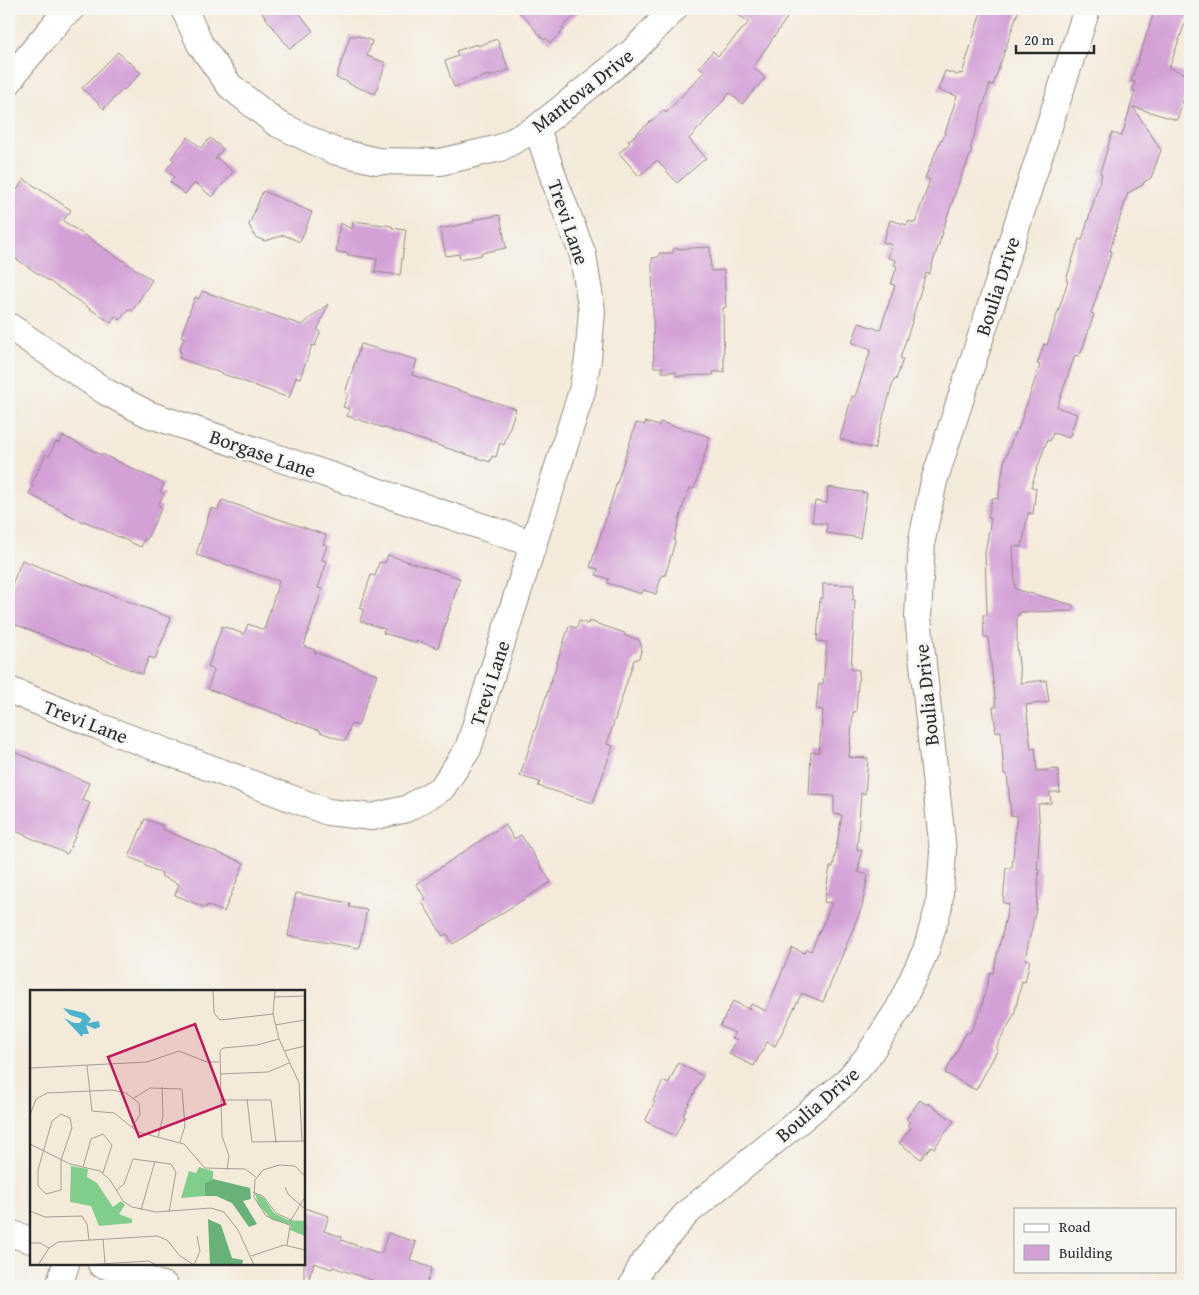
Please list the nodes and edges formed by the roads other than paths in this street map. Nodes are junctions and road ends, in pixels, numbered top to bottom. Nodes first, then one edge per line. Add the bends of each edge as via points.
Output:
1 (71, 9) edge
2 (184, 9) edge
3 (674, 9) edge
4 (1087, 9) edge
5 (9, 82) edge
6 (537, 128) junction
7 (9, 326) edge
8 (534, 544) junction
9 (9, 690) edge
10 (9, 1233) edge
11 (30, 1240) edge
12 (66, 1265) edge
13 (103, 1265) edge
14 (59, 1286) edge
15 (165, 1286) edge
16 (632, 1286) edge

1 - 5 street via 63,14
2 - 6 street, Mantova Drive via 200,44 230,86 276,123 334,151 377,162 440,162 500,148
3 - 6 street, Mantova Drive via 632,52
4 - 16 street, Boulia Drive via 934,481 922,540 918,617 943,851 939,906 926,950 899,1008 866,1059 844,1084 687,1213 642,1265
6 - 8 street, Trevi Lane via 583,255 592,311 582,391
7 - 8 street, Borgase Lane via 106,392 148,414
8 - 9 street, Trevi Lane via 468,750 442,788 406,809 372,817 328,812
10 - 11 street
12 - 14 street
13 - 15 street

